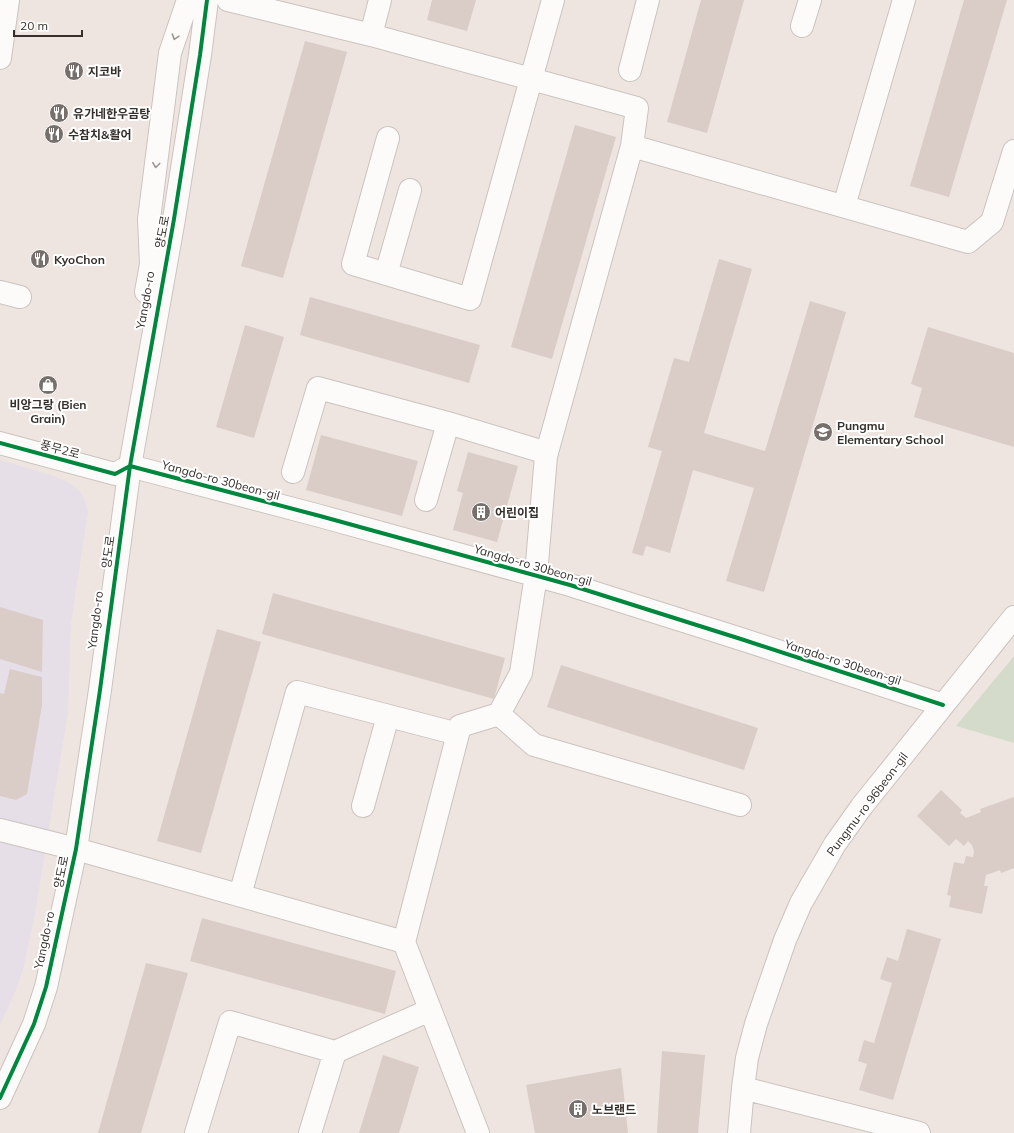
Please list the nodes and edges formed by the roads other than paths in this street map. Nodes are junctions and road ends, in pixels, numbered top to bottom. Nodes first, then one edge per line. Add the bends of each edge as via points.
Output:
1 (8, 0) edge
2 (188, 0) edge
3 (207, 0) edge
4 (228, 0) edge
5 (380, 0) edge
6 (553, 0) edge
7 (648, 0) edge
8 (810, 0) edge
9 (904, 0) edge
10 (802, 26) dead end
11 (371, 35) junction
12 (0, 58) edge
13 (630, 70) dead end
14 (531, 79) junction
15 (388, 138) dead end
16 (632, 146) junction
17 (1014, 150) edge
18 (410, 190) dead end
19 (844, 206) junction
20 (386, 274) junction
21 (448, 423) junction
22 (0, 443) edge
23 (548, 453) junction
24 (123, 470) junction
25 (293, 472) dead end
26 (426, 500) dead end
27 (536, 575) junction
28 (1014, 617) edge
29 (943, 705) junction
30 (499, 714) junction
31 (388, 716) junction
32 (458, 734) junction
33 (740, 805) dead end
34 (363, 806) dead end
35 (0, 830) edge
36 (70, 847) junction
37 (240, 895) junction
38 (404, 942) junction
39 (430, 1010) junction
40 (335, 1052) junction
41 (0, 1068) edge
42 (743, 1088) junction
43 (0, 1098) edge
44 (196, 1133) edge
45 (310, 1133) edge
46 (478, 1133) edge
47 (739, 1133) edge
48 (919, 1133) edge

1 - 12 street
2 -> 24 street, Yangdo-ro via 170,53 149,219 151,264
3 - 24 street, 양도로 via 174,219
4 - 11 street
5 - 11 street
6 - 14 street
7 - 13 street
8 - 10 street
9 - 19 street
11 - 14 street
14 - 16 street via 637,108
14 - 20 street via 470,299
15 - 20 street via 353,264
16 - 19 street
16 - 23 street
17 - 19 street via 992,222 968,242
18 - 20 street
21 - 23 street
21 - 25 street via 318,388
21 - 26 street
22 - 24 street, 풍무2로
23 - 27 street
24 - 27 street, Yangdo-ro 30beon-gil
24 - 36 street, Yangdo-ro via 79,743
27 - 29 street, Yangdo-ro 30beon-gil
27 - 30 street via 521,673
28 - 29 street, Pungmu-ro 96beon-gil
29 - 42 street, Pungmu-ro 96beon-gil via 857,813 835,844 801,903 785,940 756,1024
30 - 32 street via 460,726
30 - 33 street via 534,745
31 - 32 street
31 - 34 street
31 - 37 street via 297,692
32 - 38 street
35 - 36 street
36 - 37 street
36 - 41 street, Yangdo-ro via 23,1018
36 - 43 street, 양도로 via 46,987 34,1024
37 - 38 street
38 - 39 street
39 - 40 street
39 - 46 street
40 - 44 street via 230,1022
40 - 45 street
42 - 47 street, Pungmu-ro 96beon-gil
42 - 48 street

